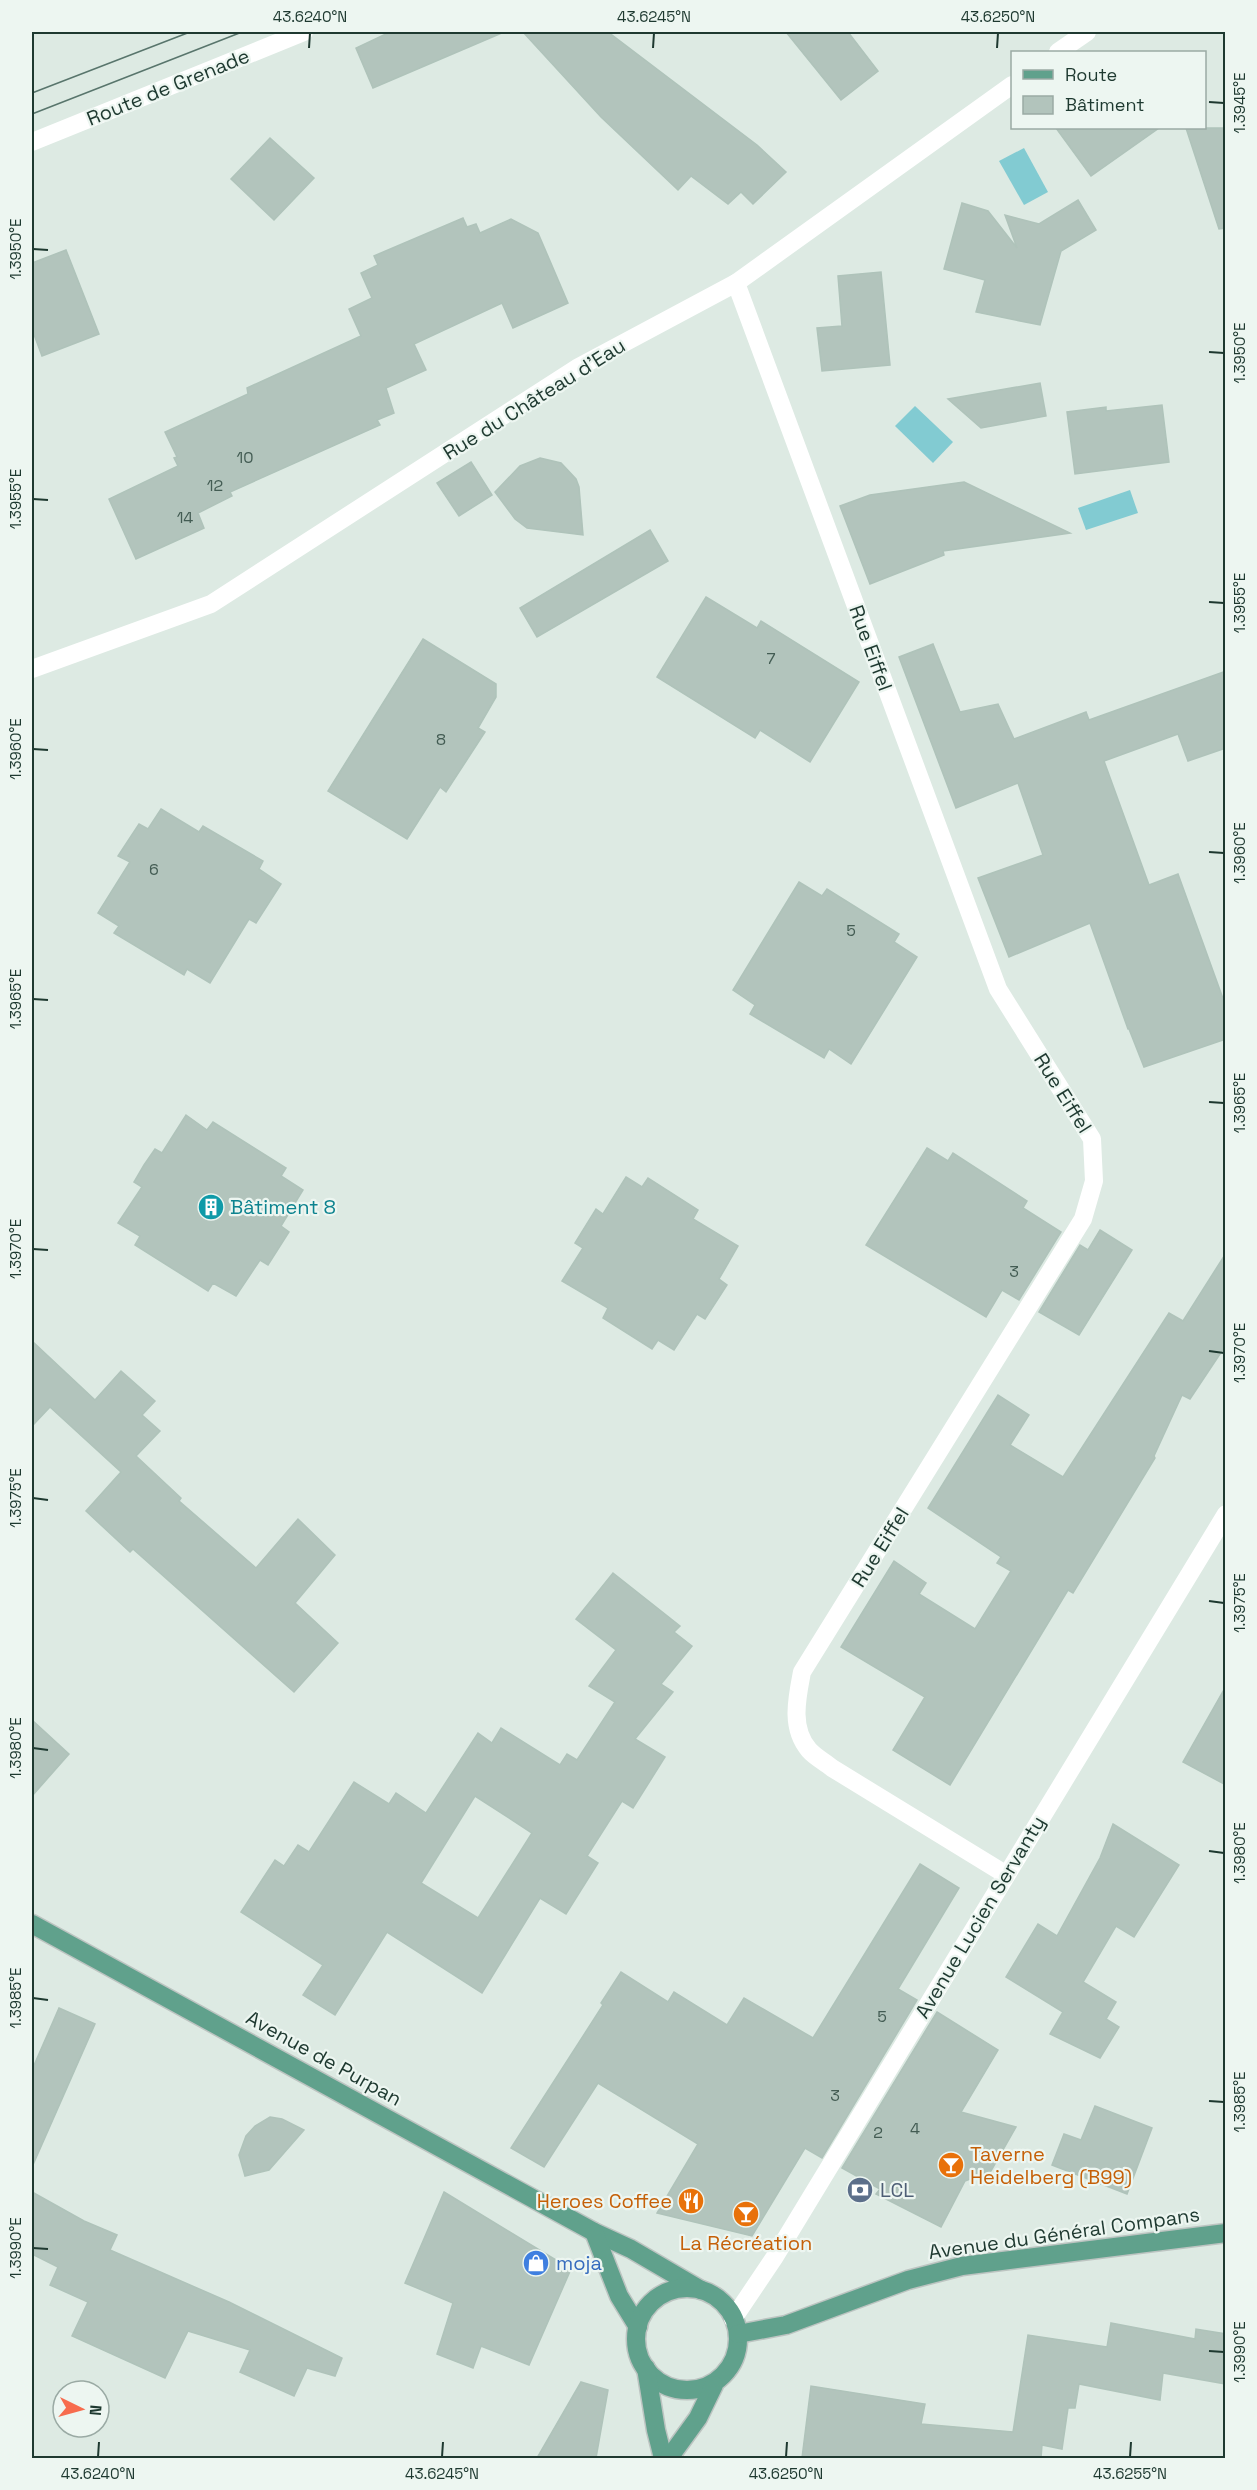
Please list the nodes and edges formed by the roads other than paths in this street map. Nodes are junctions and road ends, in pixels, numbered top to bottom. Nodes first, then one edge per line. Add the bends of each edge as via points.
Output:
1 (304, 32) edge
2 (1087, 32) edge
3 (1059, 51) edge
4 (1011, 86) edge
5 (32, 142) edge
6 (736, 284) junction
7 (32, 669) edge
8 (1226, 1514) edge
9 (1005, 1874) junction
10 (32, 1924) edge
11 (594, 2232) junction
12 (1226, 2233) edge
13 (701, 2290) junction
14 (735, 2326) junction
15 (638, 2327) junction
16 (646, 2368) junction
17 (714, 2385) junction
18 (663, 2458) edge
19 (669, 2458) edge

1 - 5 street, Route de Grenade
2 - 3 street
4 - 6 street, Rue du Château d'Eau
6 - 7 street, Rue du Château d'Eau via 577,368 211,604
6 - 9 street, Rue Eiffel via 998,989 1092,1139 1094,1181 1083,1220 802,1672 796,1700 796,1724 809,1750
8 - 9 street, Avenue Lucien Servanty
9 - 14 street, Avenue Lucien Servanty
10 - 11 main road, Avenue de Purpan
11 - 13 main road, Avenue de Purpan
11 - 15 main road via 619,2296
12 - 14 main road, Avenue du Général Compans via 962,2266 908,2280 786,2325
13 - 14 main road via 726,2306
13 - 15 main road via 684,2289 661,2296 643,2314
14 - 17 main road via 737,2350 731,2365
15 - 16 main road via 638,2353
16 - 17 main road via 668,2386 701,2390
16 - 18 main road
17 - 19 main road via 698,2418

